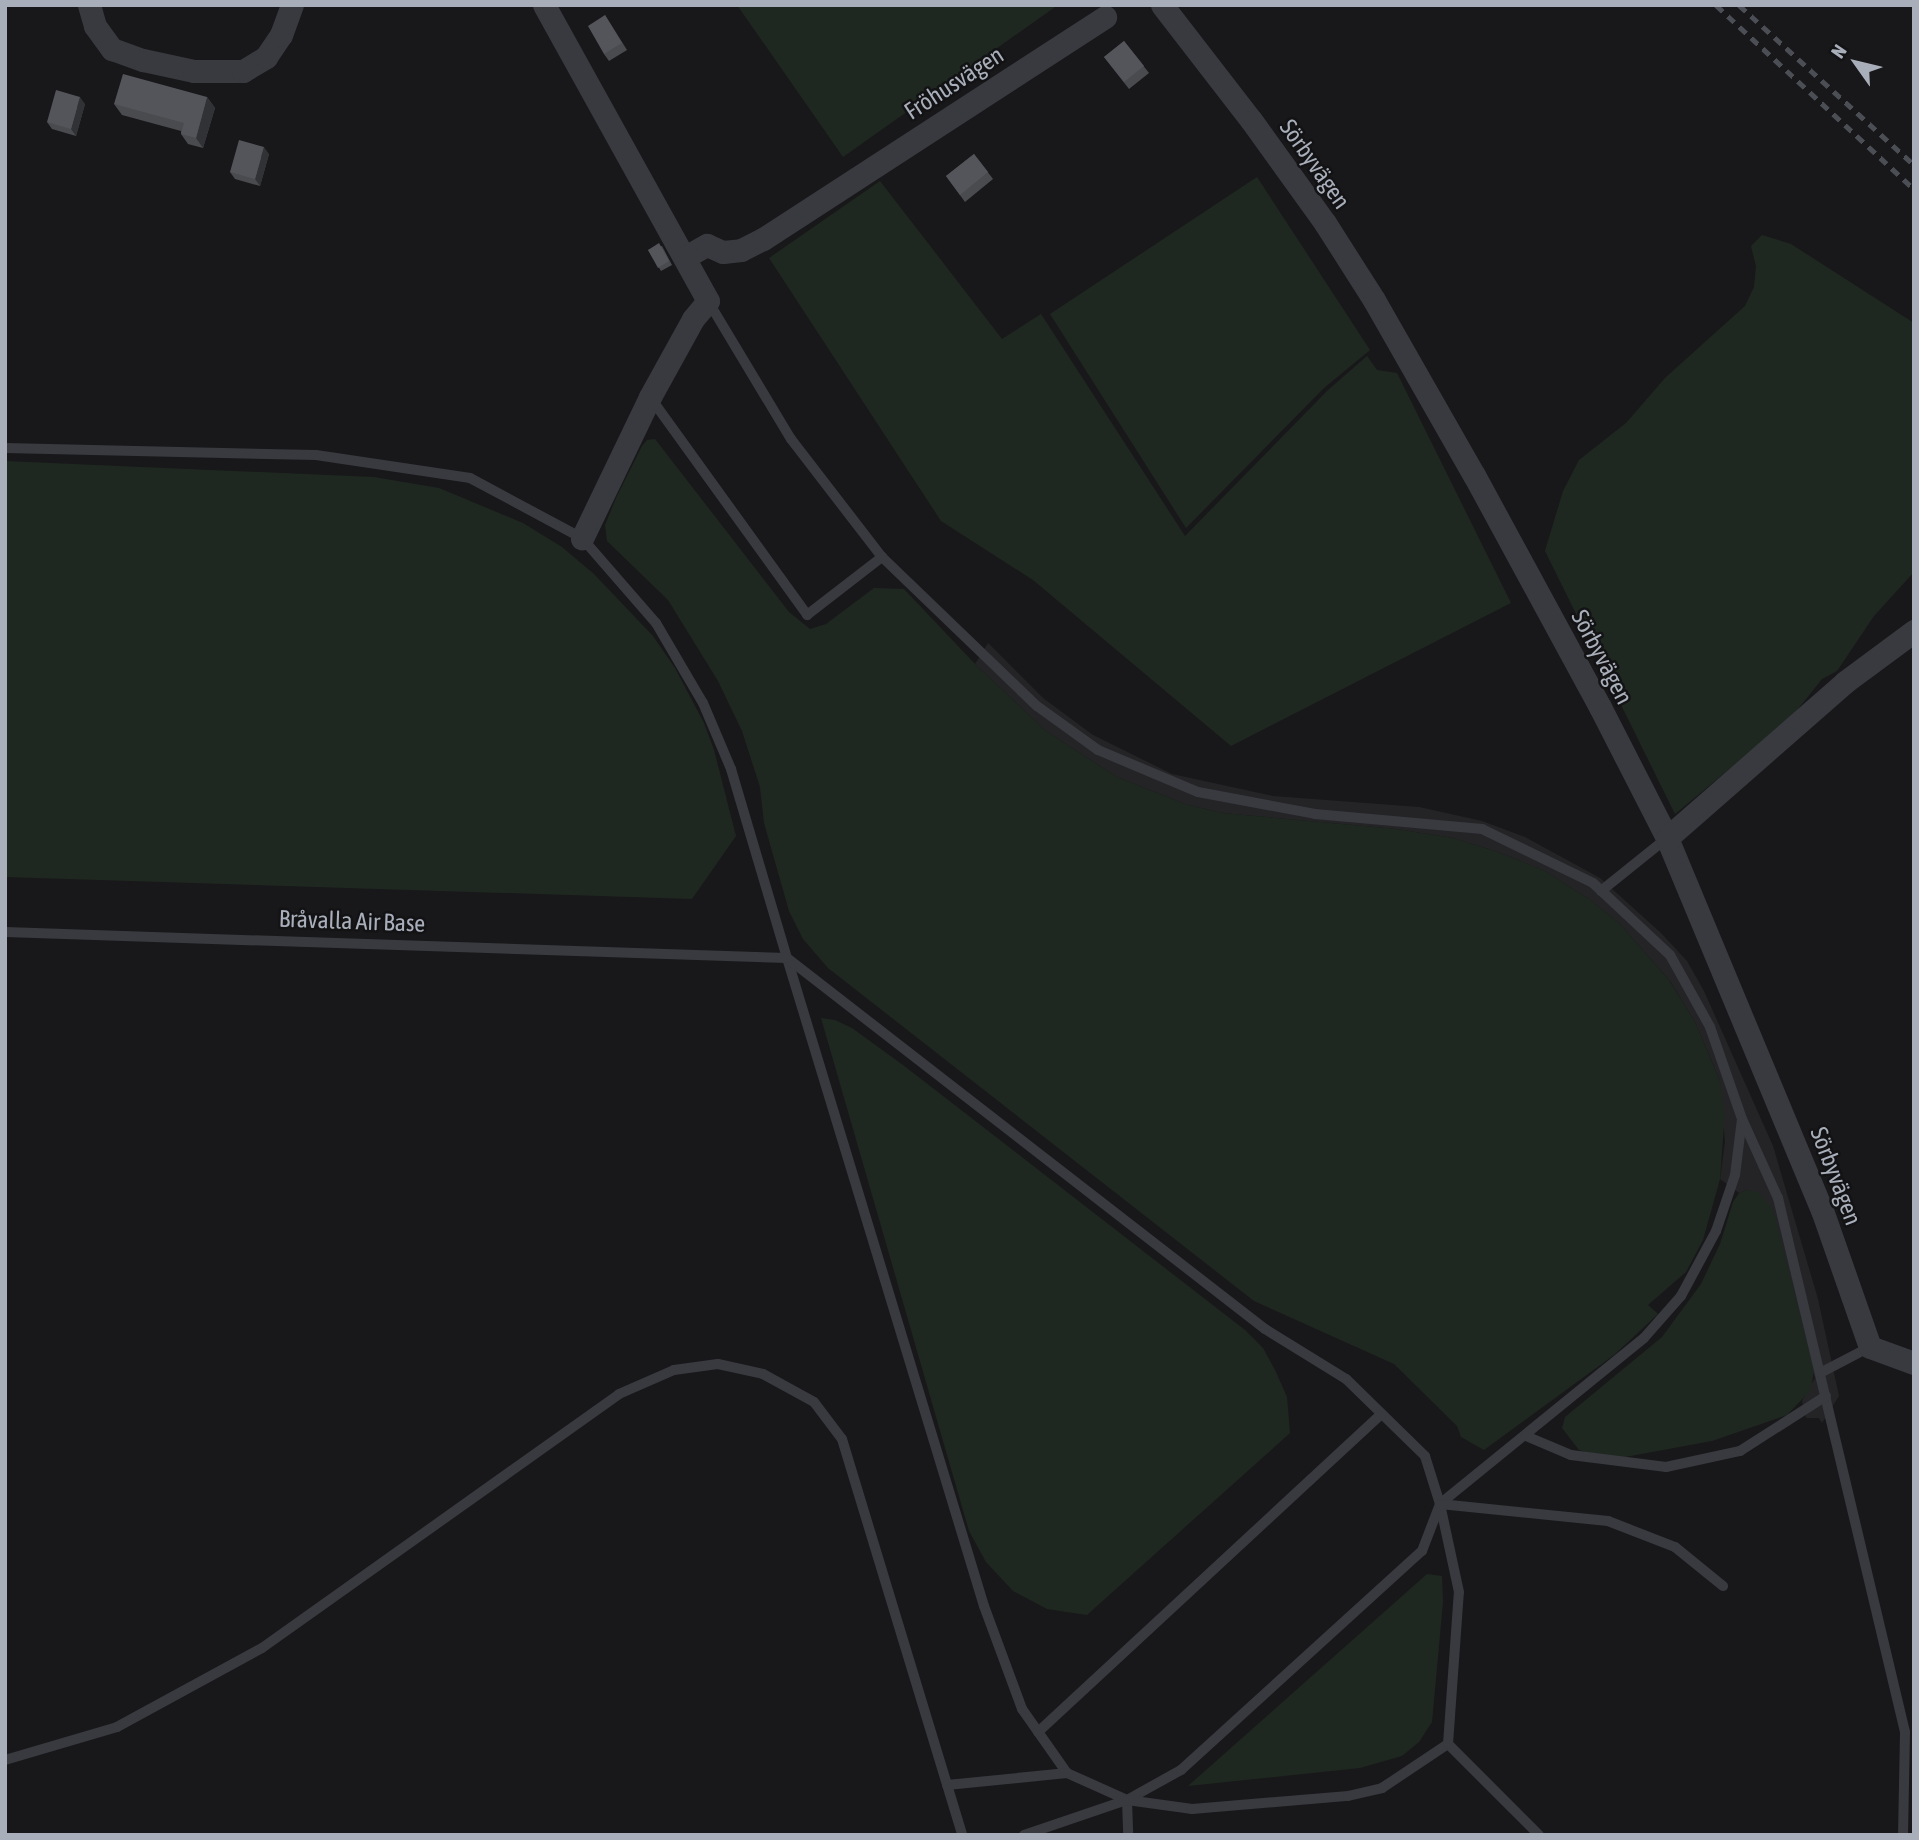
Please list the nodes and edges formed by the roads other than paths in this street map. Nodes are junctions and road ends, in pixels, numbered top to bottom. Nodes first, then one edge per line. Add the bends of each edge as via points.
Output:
1 (89, 5) edge
2 (292, 5) edge
3 (544, 5) edge
4 (1162, 5) edge
5 (1105, 17) dead end
6 (685, 257) junction
7 (708, 301) junction
8 (650, 397) junction
9 (5, 448) edge
10 (582, 538) junction
11 (882, 557) junction
12 (1914, 631) edge
13 (1667, 838) junction
14 (1601, 891) junction
15 (5, 932) edge
16 (787, 958) junction
17 (1742, 1119) junction
18 (1870, 1347) junction
19 (1914, 1363) edge
20 (1821, 1373) junction
21 (1826, 1396) junction
22 (1382, 1414) junction
23 (1526, 1436) junction
24 (1440, 1504) junction
25 (1723, 1586) dead end
26 (1038, 1732) junction
27 (1448, 1744) junction
28 (5, 1760) edge
29 (1067, 1773) junction
30 (947, 1785) junction
31 (1127, 1800) junction
32 (962, 1835) edge
33 (1024, 1835) edge
34 (1128, 1835) edge
35 (1539, 1835) edge
36 (1903, 1835) edge

1 - 2 street via 95,26 112,49 194,71 243,71 266,57 281,35
3 - 6 street
4 - 13 street, Sörbyvägen via 1251,120 1374,300 1533,582
5 - 6 street, Fröhusvägen via 741,250 723,252 707,245
6 - 7 street
7 - 8 street via 692,319
7 - 11 lane via 791,439
8 - 10 street
8 - 11 lane via 807,615
9 - 10 lane via 316,455 470,478
10 - 16 lane via 656,623 704,703 731,769
11 - 14 lane via 1037,706 1098,750 1198,792 1315,814 1482,829
12 - 13 street via 1845,682
13 - 14 lane
13 - 18 street, Sörbyvägen via 1822,1210
14 - 17 lane via 1670,955 1710,1027
15 - 16 lane, Bråvalla Air Base
16 - 22 lane via 1265,1329 1346,1379
16 - 26 lane via 984,1606 1022,1709
17 - 20 lane via 1778,1199
17 - 23 lane via 1735,1175 1716,1231 1681,1296 1644,1338
18 - 19 street
18 - 20 lane
20 - 21 lane
21 - 23 lane via 1740,1451 1666,1467 1571,1455
21 - 36 lane via 1905,1732
22 - 24 lane via 1424,1456
22 - 26 lane
23 - 24 lane
24 - 25 lane via 1608,1521 1675,1547
24 - 27 lane via 1459,1592
24 - 31 lane via 1422,1551 1181,1770
26 - 29 lane
27 - 31 lane via 1382,1788 1348,1796 1192,1810
27 - 35 lane
28 - 30 lane via 117,1727 262,1648 619,1394 674,1370 718,1364 762,1374 814,1402 842,1439
29 - 30 lane
29 - 31 lane
30 - 32 lane
31 - 33 lane
31 - 34 lane

